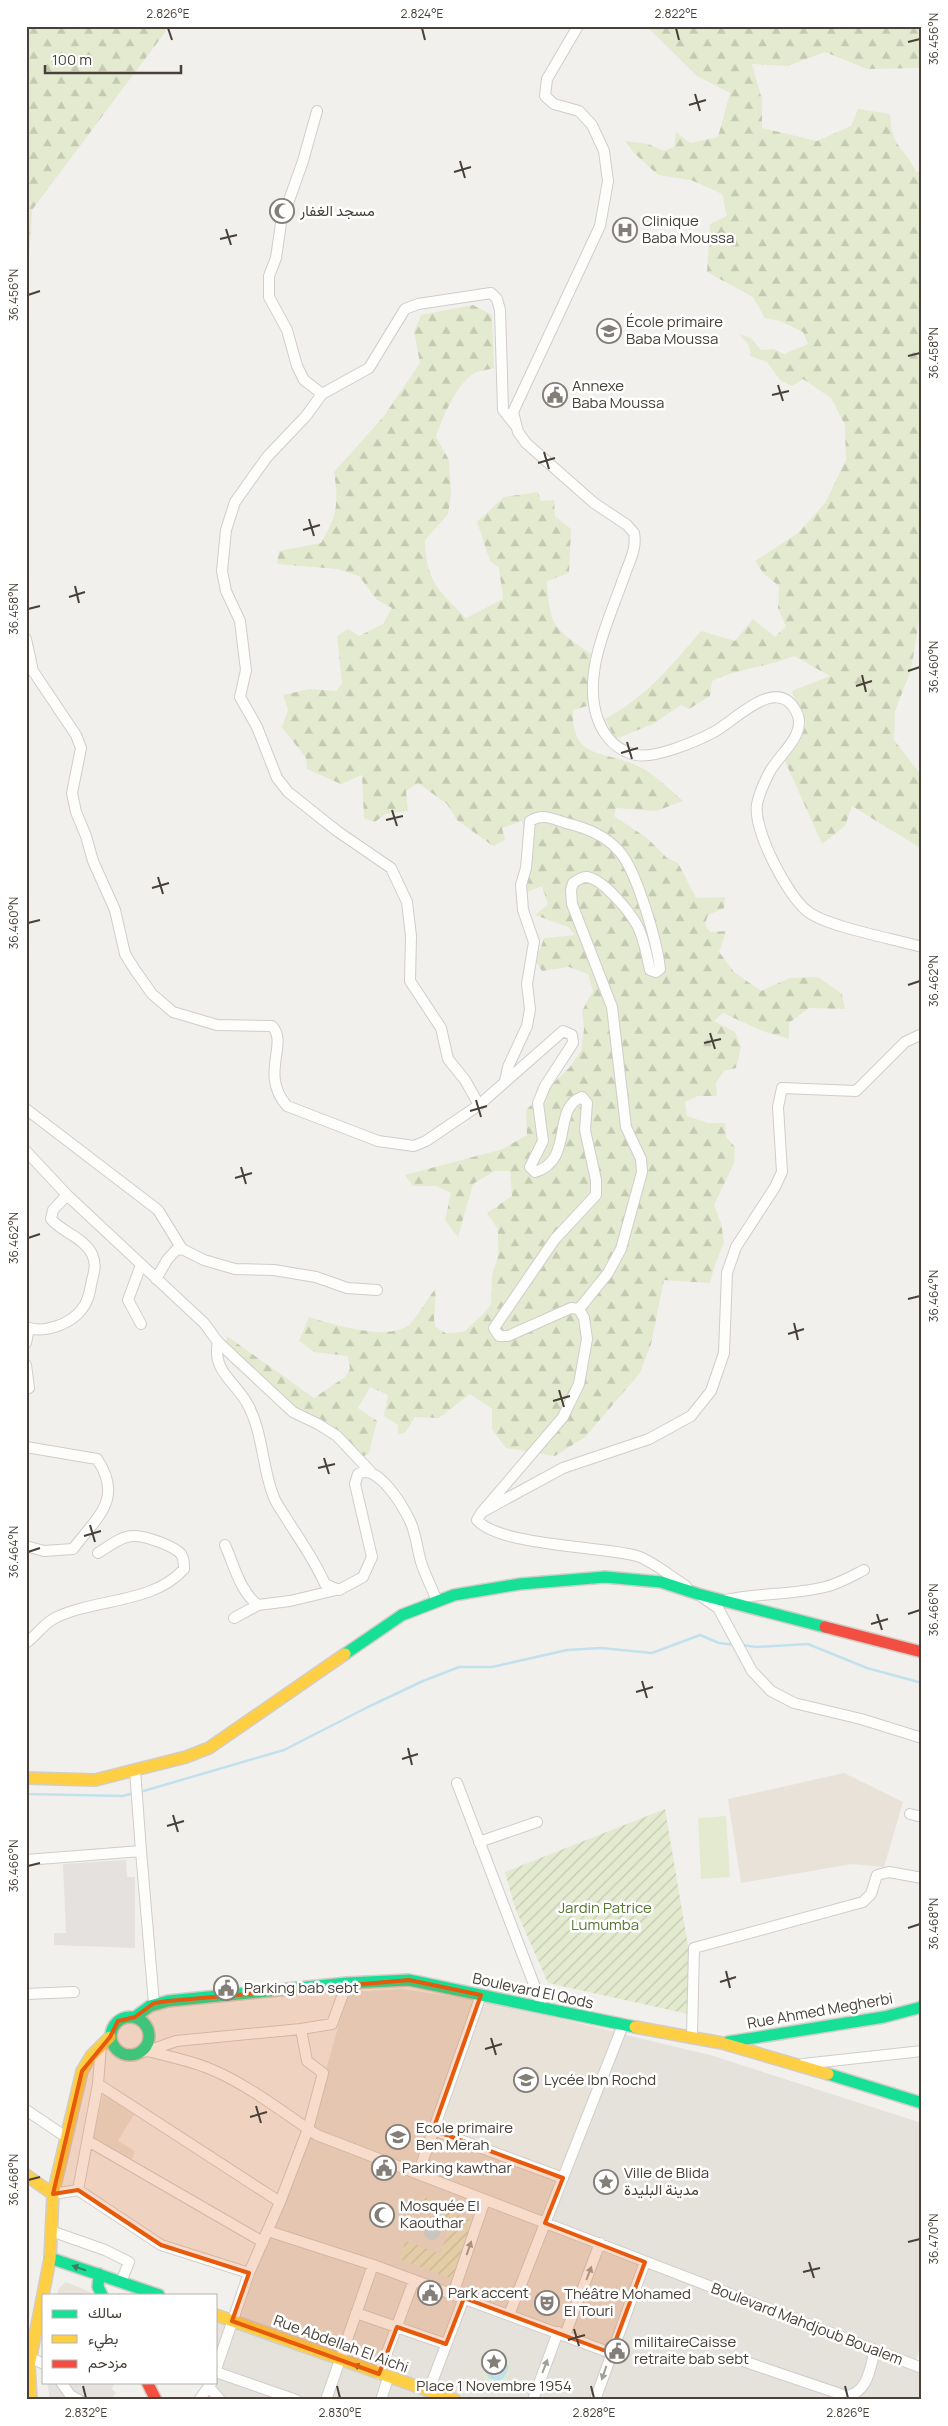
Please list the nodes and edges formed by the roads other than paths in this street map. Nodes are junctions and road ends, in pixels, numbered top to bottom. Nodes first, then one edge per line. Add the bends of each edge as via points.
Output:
1 (578, 26) edge
2 (317, 111) dead end
3 (322, 394) junction
4 (516, 426) junction
5 (26, 639) edge
6 (922, 947) edge
7 (922, 1034) edge
8 (505, 1081) junction
9 (479, 1105) junction
10 (26, 1109) edge
11 (26, 1151) edge
12 (67, 1194) junction
13 (182, 1249) junction
14 (141, 1265) junction
15 (156, 1279) junction
16 (377, 1290) dead end
17 (579, 1309) junction
18 (141, 1324) dead end
19 (28, 1327) edge
20 (218, 1342) junction
21 (26, 1343) edge
22 (26, 1366) edge
23 (29, 1388) dead end
24 (26, 1447) edge
25 (370, 1471) junction
26 (482, 1512) junction
27 (225, 1545) dead end
28 (26, 1546) edge
29 (98, 1553) dead end
30 (864, 1570) dead end
31 (336, 1590) junction
32 (698, 1594) junction
33 (437, 1601) junction
34 (720, 1604) junction
35 (258, 1605) junction
36 (234, 1618) dead end
37 (26, 1643) edge
38 (922, 1652) edge
39 (922, 1738) edge
40 (135, 1770) junction
41 (26, 1778) edge
42 (457, 1783) dead end
43 (910, 1814) dead end
44 (922, 1817) edge
45 (538, 1822) dead end
46 (480, 1842) junction
47 (141, 1851) junction
48 (26, 1860) edge
49 (922, 1878) edge
50 (347, 1983) junction
51 (74, 1992) dead end
52 (26, 1994) edge
53 (481, 1996) junction
54 (154, 2003) junction
55 (922, 2007) edge
56 (543, 2008) junction
57 (135, 2017) junction
58 (623, 2025) junction
59 (301, 2029) junction
60 (110, 2037) junction
61 (692, 2037) junction
62 (722, 2043) junction
63 (101, 2045) junction
64 (145, 2052) junction
65 (922, 2052) edge
66 (841, 2060) junction
67 (801, 2064) junction
68 (838, 2076) junction
69 (98, 2084) junction
70 (922, 2103) edge
71 (26, 2110) edge
72 (308, 2129) junction
73 (433, 2130) junction
74 (66, 2137) junction
75 (88, 2141) junction
76 (418, 2174) junction
77 (26, 2175) edge
78 (563, 2178) junction
79 (78, 2190) junction
80 (54, 2194) junction
81 (485, 2200) junction
82 (280, 2202) junction
83 (545, 2223) junction
84 (51, 2231) junction
85 (268, 2231) junction
86 (263, 2242) junction
87 (600, 2243) junction
88 (50, 2258) junction
89 (645, 2262) junction
90 (373, 2265) junction
91 (99, 2274) junction
92 (249, 2274) junction
93 (414, 2280) junction
94 (121, 2282) junction
95 (43, 2294) edge
96 (102, 2294) edge
97 (156, 2294) edge
98 (453, 2294) junction
99 (464, 2298) junction
100 (42, 2300) edge
101 (356, 2313) junction
102 (509, 2315) junction
103 (218, 2316) edge
104 (232, 2321) junction
105 (398, 2327) junction
106 (562, 2334) junction
107 (26, 2342) edge
108 (446, 2344) junction
109 (875, 2350) junction
110 (611, 2353) junction
111 (31, 2358) junction
112 (338, 2360) junction
113 (742, 2361) dead end
114 (42, 2363) edge
115 (218, 2365) edge
116 (922, 2368) edge
117 (218, 2372) edge
118 (384, 2376) junction
119 (62, 2384) edge
120 (148, 2384) edge
121 (211, 2385) edge
122 (429, 2390) junction
123 (275, 2391) junction
124 (31, 2400) edge
125 (79, 2400) edge
126 (156, 2400) edge
127 (199, 2400) edge
128 (220, 2400) edge
129 (284, 2400) edge
130 (296, 2400) edge
131 (326, 2400) edge
132 (381, 2400) edge
133 (456, 2400) edge
134 (533, 2400) edge
135 (595, 2400) edge

1 - 4 street via 547,79 545,96 554,104 579,111 592,125 604,151 608,181 600,226 524,384 513,412
2 - 3 street via 301,169 281,223 269,297 287,330 304,380
3 - 4 street via 369,368 405,309 418,304 491,293 500,310 503,410
3 - 9 street via 268,457 235,502 226,530 222,571 226,591 240,621 246,670 240,697 257,727 277,778 288,792 391,868 406,902 411,936 410,981 441,1028 448,1059
4 - 6 street via 526,443 594,503 634,533 634,551 599,649 594,674 596,715 610,741 626,752 640,756 667,751 715,731 763,700 771,697 787,701 798,714 798,730 768,773 757,805 763,837 779,876 807,911 833,923
5 - 9 street via 32,670 76,735 81,748 72,793 76,812 115,910 125,954 152,994 172,1012 182,1016 216,1025 272,1026 279,1039 274,1081 278,1096 287,1106 378,1141 414,1146
7 - 26 street via 905,1042 856,1091 782,1088 778,1107 782,1172 736,1247 727,1273 724,1353 711,1391 691,1416 649,1439 563,1468
8 - 9 street
8 - 17 street via 563,1031 572,1035 573,1043 545,1086 538,1103 543,1140 530,1167 536,1172 554,1159 561,1145 566,1115 575,1100 582,1097 587,1103 585,1130 596,1194 556,1239 494,1328 499,1336 508,1336 571,1308
8 - 17 street via 527,1026 526,984 534,942 523,910 521,885 526,868 530,821 544,816 582,826 618,850 627,861 643,899 660,969 656,972 650,970 638,927 628,910 608,890 590,877 573,882 572,904 612,1007 626,1127 641,1159 642,1172 621,1249 608,1273
10 - 13 street via 158,1210
11 - 12 street
12 - 14 street
12 - 19 street via 53,1210 51,1219 78,1238 92,1255 96,1266 89,1298 82,1310 66,1322 53,1328
13 - 15 street via 176,1250 167,1260
13 - 16 street via 204,1260 235,1269 274,1270 316,1277 347,1288
14 - 15 street
14 - 18 street via 128,1300
15 - 20 street via 204,1322
17 - 26 street via 584,1318 587,1339 580,1384 563,1418
19 - 21 street
20 - 25 street via 293,1412 338,1436
20 - 31 street via 219,1366 248,1404 258,1427 265,1472 274,1498 326,1584
22 - 23 street
24 - 28 street via 97,1460 108,1474 108,1502 73,1548 44,1551
25 - 31 street via 358,1474 355,1484 372,1557 363,1577
25 - 33 street via 392,1492 411,1523 421,1564
26 - 32 street via 477,1520 484,1528 510,1536 639,1556
27 - 35 street via 250,1599
29 - 37 street via 124,1538 147,1538 176,1550 182,1556 184,1569 145,1594 110,1600 56,1617
30 - 34 street via 827,1586 785,1594 746,1596
31 - 35 street
32 - 33 main road via 661,1582 605,1576 520,1584
32 - 34 main road
33 - 40 main road via 402,1615 208,1748
34 - 38 main road
34 - 39 street via 752,1671 771,1691 794,1702
35 - 36 street
40 - 41 main road via 95,1780
40 - 47 street
42 - 46 street
43 - 44 street
45 - 46 street
46 - 56 street
47 - 48 street
47 - 54 street
49 - 61 street via 889,1872 877,1875 871,1894 863,1902 694,1948
50 - 53 main road, Boulevard El Qods via 409,1980
50 - 54 main road, Boulevard El Qods
50 - 59 street via 332,2024
51 - 52 street
53 - 56 main road, Boulevard El Qods
53 - 73 street
54 - 57 main road
55 - 62 main road, Rue Ahmed Megherbi via 856,2022
56 - 58 main road, Boulevard El Qods
57 - 60 main road via 118,2021
57 - 64 main road via 148,2029 150,2037
58 - 61 main road, Boulevard El Qods
58 - 78 street
59 - 64 street via 176,2041
59 - 72 street via 308,2061 323,2074
60 - 63 main road
60 - 64 main road via 121,2054 131,2056
61 - 62 main road, Boulevard El Qods
62 - 67 main road, Boulevard El Qods
63 - 69 street
63 - 74 main road via 82,2071
64 - 72 street, Boulevard Mahdjoub Boualem via 216,2071
65 - 66 street
66 - 67 street
66 - 68 street via 834,2068
67 - 68 main road, Boulevard El Qods
68 - 70 main road, Boulevard El Qods
69 - 75 street
69 - 82 street
71 - 74 street
72 - 76 street, Boulevard Mahdjoub Boualem
72 - 82 street
73 - 76 street
73 - 78 street
74 - 80 main road
75 - 79 street
75 - 86 street
76 - 81 street, Boulevard Mahdjoub Boualem
77 - 80 main road
78 - 83 street
79 - 80 street
79 - 92 street via 161,2245
80 - 84 main road
80 - 107 main road
81 - 83 street, Boulevard Mahdjoub Boualem
98 -> 81 street
82 - 85 street
83 - 87 street, Boulevard Mahdjoub Boualem
83 - 102 street
84 - 88 main road
84 - 94 street via 129,2262
85 - 86 street
85 - 90 street
86 - 92 street
87 - 89 street, Boulevard Mahdjoub Boualem
106 -> 87 street
91 -> 88 main road
88 - 95 main road
89 - 109 street, Boulevard Mahdjoub Boualem
89 - 110 street
90 - 93 street
90 - 101 street
91 - 94 main road
91 - 96 main road via 98,2287
92 - 104 street
93 - 98 street
93 - 105 street
94 - 97 main road
98 - 99 street
99 - 102 street
99 - 108 street
100 - 111 main road
101 - 105 street
101 - 112 street
102 - 106 street
103 - 104 main road, Rue Abdellah El Aichi
104 - 112 main road, Rue Abdellah El Aichi
104 - 115 street
105 - 108 street
105 - 118 street
106 - 110 street
134 -> 106 street
108 - 122 street
109 - 113 street via 864,2385 856,2394 846,2396
109 - 116 street, Boulevard Mahdjoub Boualem
110 -> 135 street
111 - 114 street
111 - 124 main road via 28,2388
118 -> 112 main road, Rue Abdellah El Aichi
112 - 131 street
117 - 123 street
118 - 122 main road, Rue Abdellah El Aichi
118 - 132 street
119 - 125 street via 70,2395
120 - 126 main road
121 - 127 street
121 - 128 street
122 - 133 main road, Rue Abdellah El Aichi
123 - 129 street
123 - 130 street

